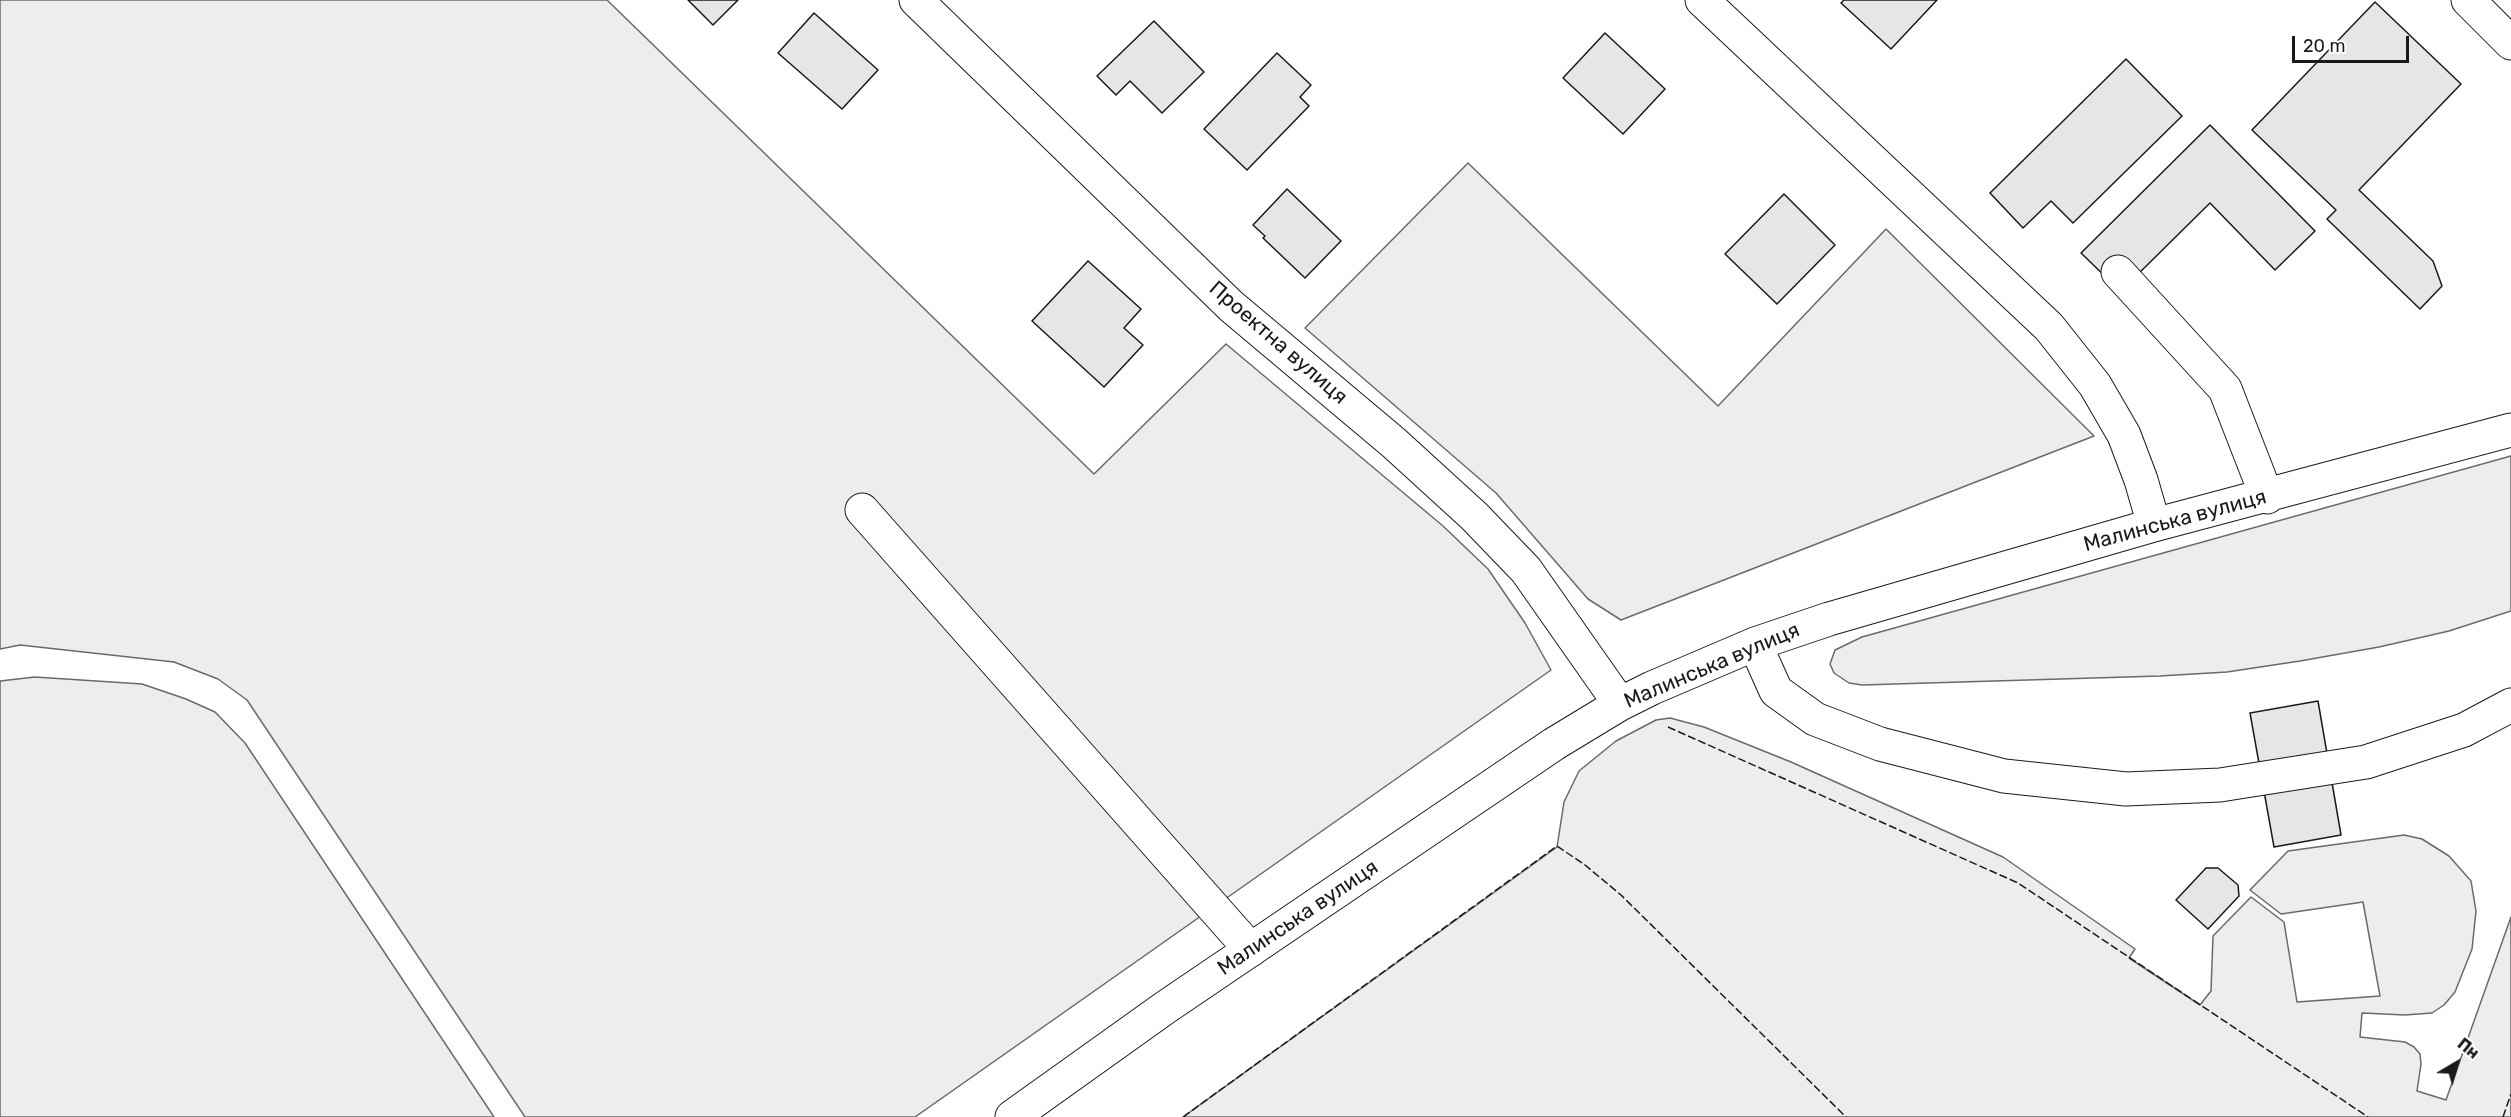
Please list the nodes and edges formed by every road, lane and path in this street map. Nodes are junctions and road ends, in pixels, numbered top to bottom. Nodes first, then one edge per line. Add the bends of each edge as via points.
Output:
1 (916, 0) edge
2 (1702, 0) edge
3 (2468, 0) edge
4 (2511, 43) edge
5 (2118, 272) dead end
6 (2511, 430) edge
7 (2266, 497) junction
8 (862, 510) dead end
9 (2154, 525) junction
10 (1755, 644) junction
11 (1620, 704) junction
12 (2511, 705) edge
13 (1251, 950) junction
14 (1012, 1117) edge

1 - 11 street, Проектна вулиця via 1232,306 1474,516 1526,570
2 - 9 street via 2049,327 2095,385 2124,435
3 - 4 street
5 - 7 street via 2225,389
6 - 7 street, Малинська вулиця
7 - 9 street, Малинська вулиця
8 - 13 street
9 - 10 street, Малинська вулиця
10 - 11 street, Малинська вулиця
10 - 12 street via 1776,691 1815,719 1880,744 2004,776 2126,789 2220,785 2366,762 2464,730
11 - 13 street, Малинська вулиця via 1554,744
13 - 14 street, Малинська вулиця

